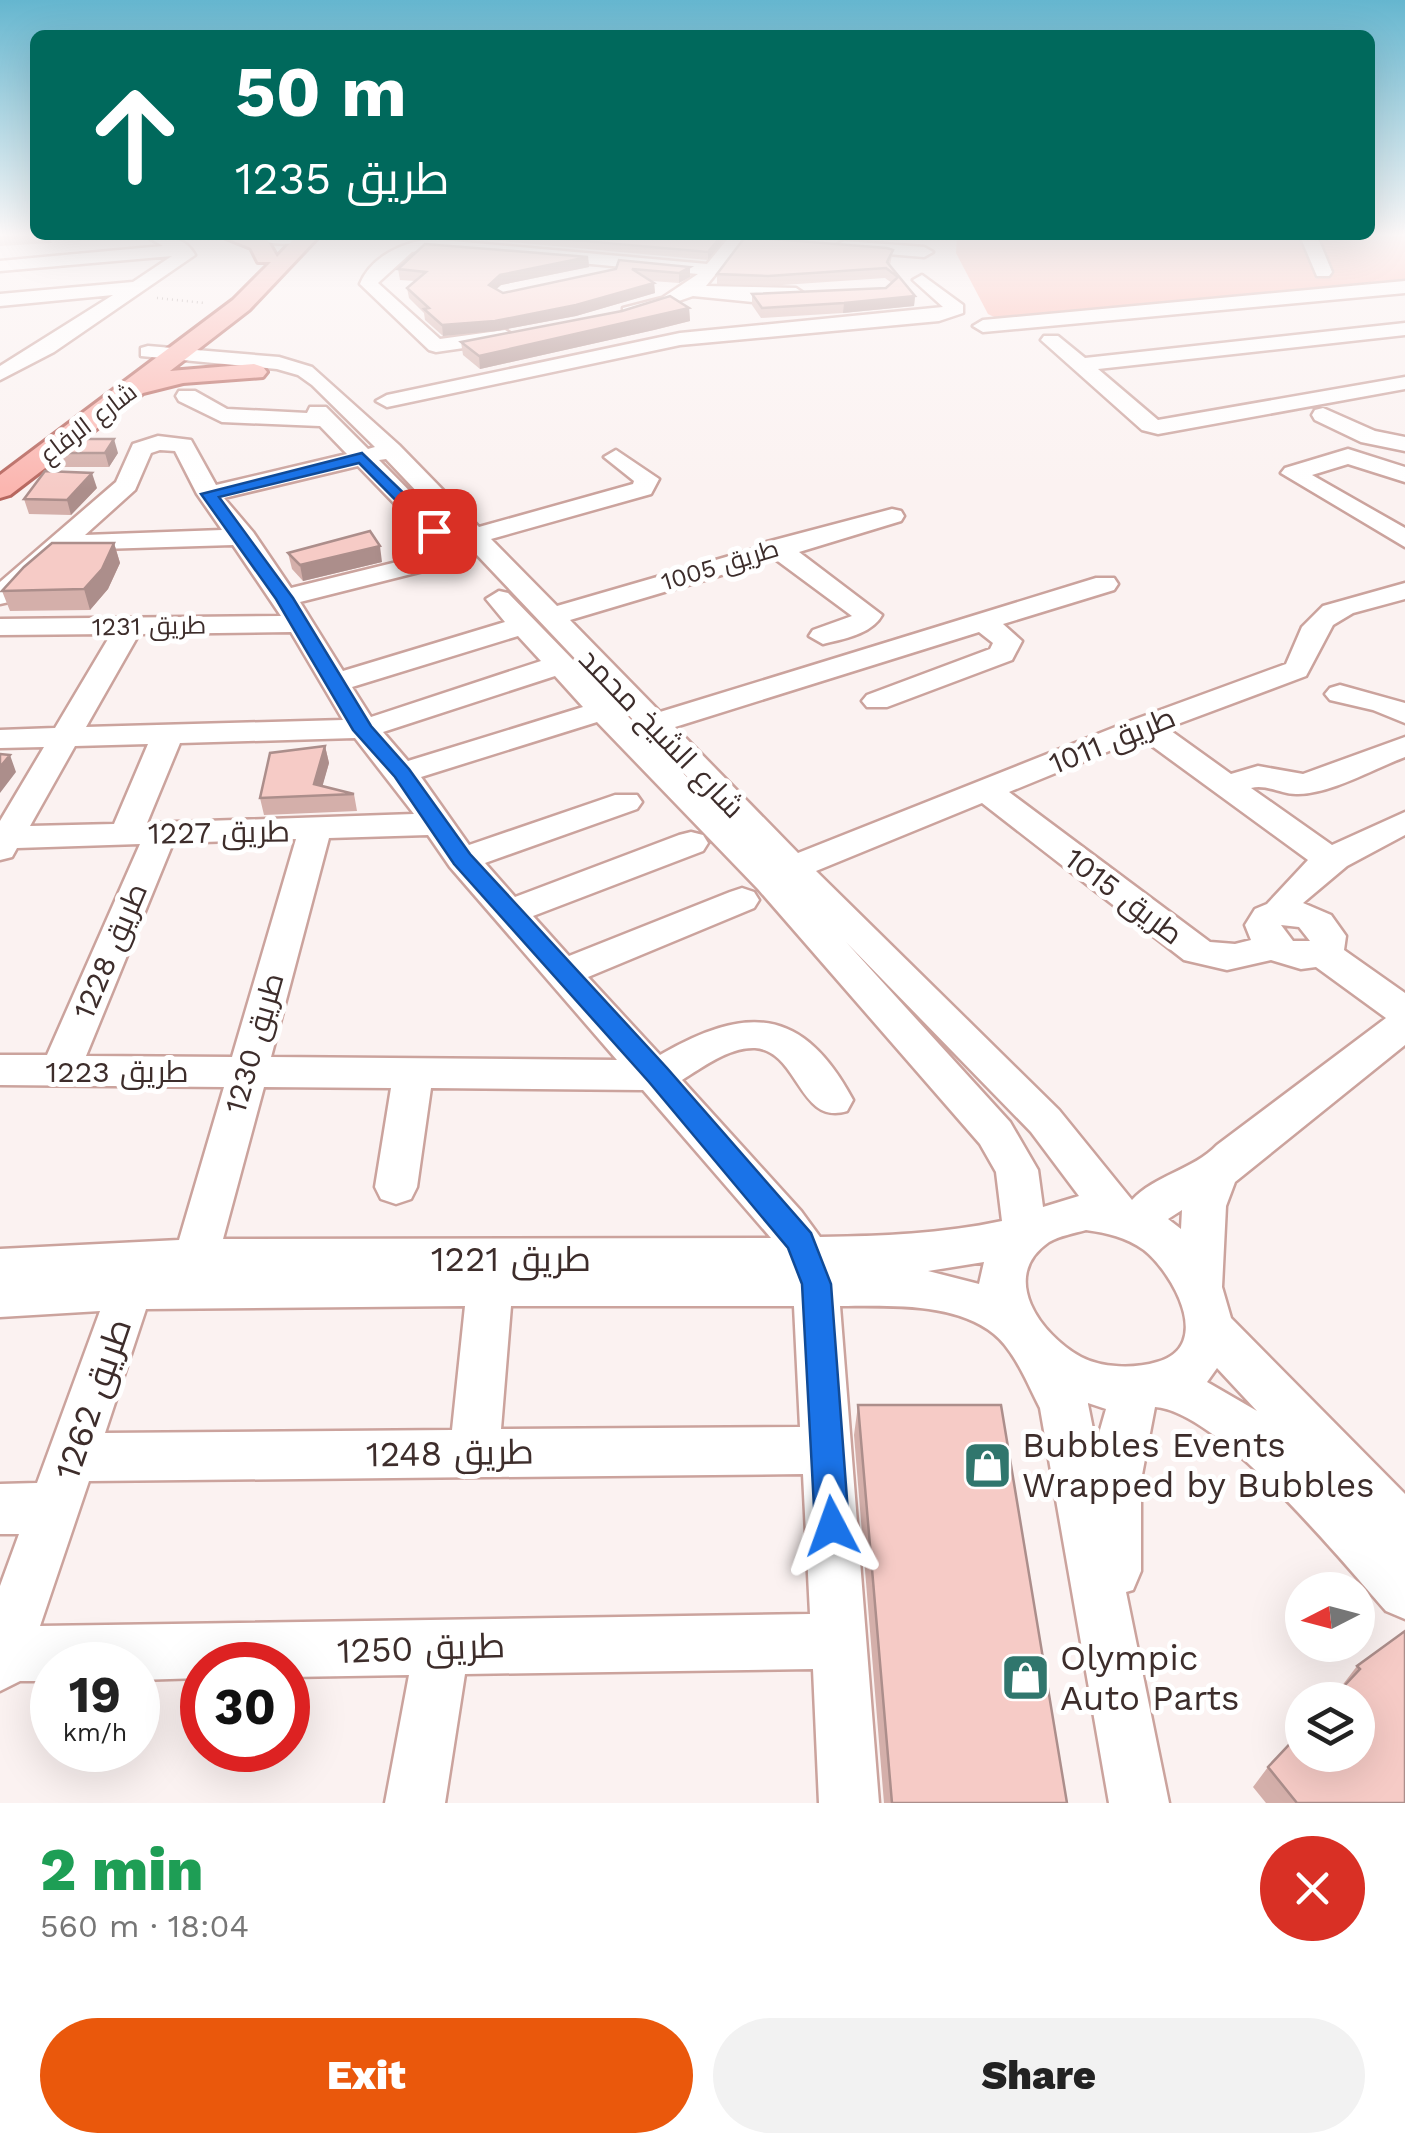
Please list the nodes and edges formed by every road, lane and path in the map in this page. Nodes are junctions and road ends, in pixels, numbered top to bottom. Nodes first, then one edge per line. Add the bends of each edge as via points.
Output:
1 (97, 320) edge
2 (199, 320) edge
3 (218, 320) edge
4 (237, 320) edge
5 (408, 320) edge
6 (884, 320) edge
7 (1049, 320) edge
8 (984, 326) dead end
9 (1405, 330) edge
10 (529, 332) edge
11 (1051, 340) dead end
12 (47, 348) junction
13 (0, 350) edge
14 (157, 358) junction
15 (280, 363) junction
16 (1081, 365) junction
17 (254, 372) junction
18 (0, 374) edge
19 (1405, 383) edge
20 (123, 395) junction
21 (187, 396) dead end
22 (387, 401) dead end
23 (1323, 415) dead end
24 (325, 420) junction
25 (1405, 444) edge
26 (377, 454) junction
27 (616, 457) dead end
28 (0, 462) edge
29 (1405, 475) edge
30 (92, 477) edge
31 (130, 478) junction
32 (0, 490) edge
33 (209, 494) junction
34 (892, 516) dead end
35 (244, 538) junction
36 (1405, 539) edge
37 (62, 543) junction
38 (465, 546) junction
39 (776, 547) junction
40 (1105, 584) dead end
41 (1405, 590) edge
42 (2, 592) edge
43 (291, 611) junction
44 (537, 621) junction
45 (983, 622) junction
46 (130, 626) junction
47 (0, 627) edge
48 (822, 636) dead end
49 (562, 664) junction
50 (334, 682) junction
51 (474, 692) junction
52 (1340, 694) dead end
53 (877, 700) dead end
54 (603, 711) junction
55 (1400, 716) edge
56 (653, 724) junction
57 (1144, 726) junction
58 (363, 730) junction
59 (168, 734) junction
60 (64, 737) junction
61 (510, 739) junction
62 (0, 740) edge
63 (1405, 746) edge
64 (402, 773) junction
65 (1226, 785) junction
66 (988, 792) junction
67 (626, 802) dead end
68 (1405, 822) edge
69 (437, 824) junction
70 (315, 830) junction
71 (144, 833) junction
72 (2, 842) edge
73 (691, 843) dead end
74 (462, 859) junction
75 (1329, 859) junction
76 (793, 868) junction
77 (742, 900) dead end
78 (510, 912) junction
79 (1276, 929) junction
80 (563, 973) junction
81 (1405, 1012) edge
82 (1405, 1024) edge
83 (0, 1070) edge
84 (60, 1070) junction
85 (414, 1071) junction
86 (245, 1072) junction
87 (658, 1075) junction
88 (833, 1100) dead end
89 (729, 1161) junction
90 (1218, 1172) junction
91 (396, 1186) dead end
92 (1130, 1221) junction
93 (1023, 1234) junction
94 (196, 1258) junction
95 (0, 1268) edge
96 (812, 1269) junction
97 (761, 1270) junction
98 (490, 1284) junction
99 (130, 1290) junction
100 (0, 1297) edge
101 (1204, 1306) junction
102 (1023, 1337) junction
103 (1149, 1388) junction
104 (827, 1450) junction
105 (474, 1453) junction
106 (74, 1458) junction
107 (56, 1508) junction
108 (0, 1509) edge
109 (1405, 1531) edge
110 (1405, 1592) edge
111 (839, 1640) junction
112 (442, 1647) junction
113 (1, 1658) edge
114 (415, 1803) edge
115 (850, 1803) edge
116 (1139, 1803) edge
117 (1159, 1803) edge

1 - 12 street
2 - 14 main road, شارع الرفاع
3 - 14 main road, شارع الرفاع
4 - 15 main road via 234,332
5 - 10 street via 436,346
6 - 22 street via 680,339
7 - 8 street
9 - 16 street
11 - 16 street
12 - 13 street
12 - 18 street
14 - 15 street, شارع الشيخ محمد
14 - 17 street, شارع الشيخ محمد
14 - 20 main road, شارع الرفاع
14 - 28 main road, شارع الرفاع
15 - 26 street, شارع الشيخ محمد via 319,380
16 - 19 street via 1158,427
17 - 20 main road via 181,376
17 - 24 street, شارع الشيخ محمد via 288,382
20 - 32 main road, شارع الرفاع
21 - 24 street via 222,415
23 - 25 street via 1369,438
24 - 26 street, شارع الشيخ محمد
26 - 33 street
26 - 38 street, شارع الشيخ محمد
27 - 38 street, طريق 1231 via 647,479 646,486
29 - 36 street via 1348,456 1293,474
30 - 31 street
31 - 33 street via 141,450 184,444
31 - 37 street
33 - 35 street
34 - 39 street, طريق 1005
35 - 37 street
35 - 43 street
37 - 42 street
38 - 43 street, طريق 1231
38 - 44 street, شارع الشيخ محمد
39 - 44 street, طريق 1005
39 - 48 street via 868,615
40 - 45 street
41 - 57 street, طريق 1011 via 1329,614 1296,670
43 - 46 street, طريق 1231
43 - 50 street
44 - 49 street, شارع الشيخ محمد
44 - 50 street, طريق 1005
44 - 56 street, شارع الشيخ محمد
45 - 53 street via 1008,641 1002,654
45 - 56 street
46 - 47 street, طريق 1231
46 - 60 street
49 - 51 street
49 - 54 street, شارع الشيخ محمد
50 - 58 street
51 - 58 street
51 - 61 street
52 - 55 street
54 - 61 street
54 - 93 street, شارع الشيخ محمد via 770,882 994,1133 1017,1170
56 - 76 street, شارع الشيخ محمد
57 - 65 street
57 - 66 street, طريق 1011
58 - 59 street
58 - 64 street
59 - 60 street
59 - 71 street, طريق 1228
60 - 62 street
60 - 72 street
61 - 64 street
63 - 65 street via 1311,782 1258,776
64 - 69 street
65 - 75 street
66 - 76 street, طريق 1011
66 - 79 street, طريق 1015 via 1197,951 1240,959
67 - 74 street
68 - 75 street
69 - 70 street, طريق 1227
69 - 74 street
70 - 71 street, طريق 1227
70 - 86 street, طريق 1230
71 - 72 street, طريق 1227
71 - 84 street, طريق 1228
73 - 78 street
74 - 78 street
75 - 79 street via 1290,894
76 - 92 street, شارع الشيخ محمد via 1045,1122
77 - 80 street
78 - 80 street
79 - 81 street via 1298,956 1322,953
80 - 87 street
82 - 90 street
83 - 84 street, طريق 1223
84 - 86 street, طريق 1223
85 - 86 street, طريق 1223
85 - 87 street, طريق 1223
85 - 91 street
86 - 94 street, طريق 1230
87 - 88 street via 716,1042 756,1034 786,1045
87 - 89 street
89 - 96 street via 786,1224
89 - 97 street via 753,1212
90 - 92 street
90 - 101 street via 1204,1206
92 - 93 street via 1086,1212 1052,1216
92 - 101 street via 1175,1249
93 - 96 street, طريق 1221
93 - 102 street via 1005,1260 1001,1288
94 - 95 street, طريق 1221
94 - 97 street, طريق 1221
96 - 97 street, طريق 1221
96 - 102 street, طريق 1221 via 986,1306
96 - 104 street
97 - 98 street, طريق 1221
98 - 99 street, طريق 1221
98 - 105 street
99 - 100 street, طريق 1221
99 - 106 street, طريق 1262
101 - 103 street via 1202,1351 1186,1370
101 - 109 street
102 - 103 street via 1066,1376 1100,1388
102 - 116 street via 1064,1404
103 - 110 street via 1220,1414 1254,1439 1316,1494
103 - 117 street via 1118,1444 1110,1501 1115,1589
104 - 105 street, طريق 1248
104 - 111 street
105 - 106 street, طريق 1248
106 - 107 street, طريق 1262
107 - 108 street, طريق 1262
107 - 113 street, طريق 1262
111 - 112 street, طريق 1250
111 - 115 street
112 - 113 street, طريق 1250
112 - 114 street

